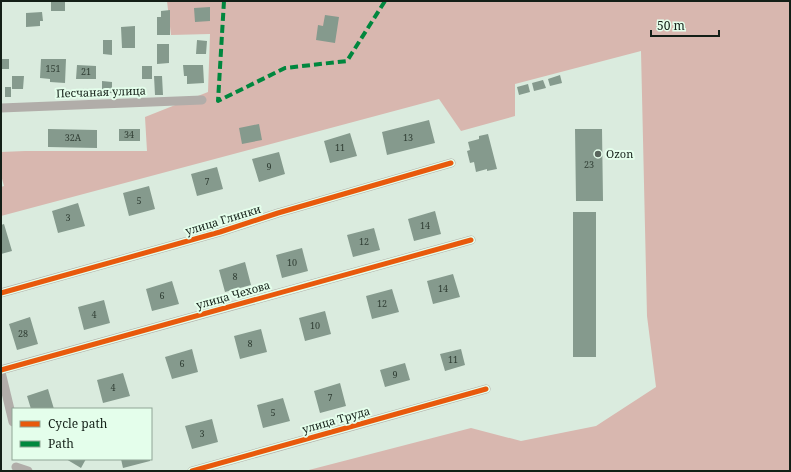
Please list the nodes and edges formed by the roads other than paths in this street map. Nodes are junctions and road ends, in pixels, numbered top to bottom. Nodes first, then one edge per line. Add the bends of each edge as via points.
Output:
1 (202, 100) dead end
2 (1, 108) edge
3 (451, 162) dead end
4 (471, 240) dead end
5 (1, 293) edge
6 (1, 371) edge
7 (486, 389) dead end
8 (12, 418) edge
9 (15, 466) edge
10 (28, 471) edge
11 (192, 471) edge

1 - 2 street, Песчаная улица
3 - 5 street, улица Глинки via 220,232
4 - 6 street, улица Чехова
6 - 8 street
7 - 11 street, улица Труда
9 - 10 street

